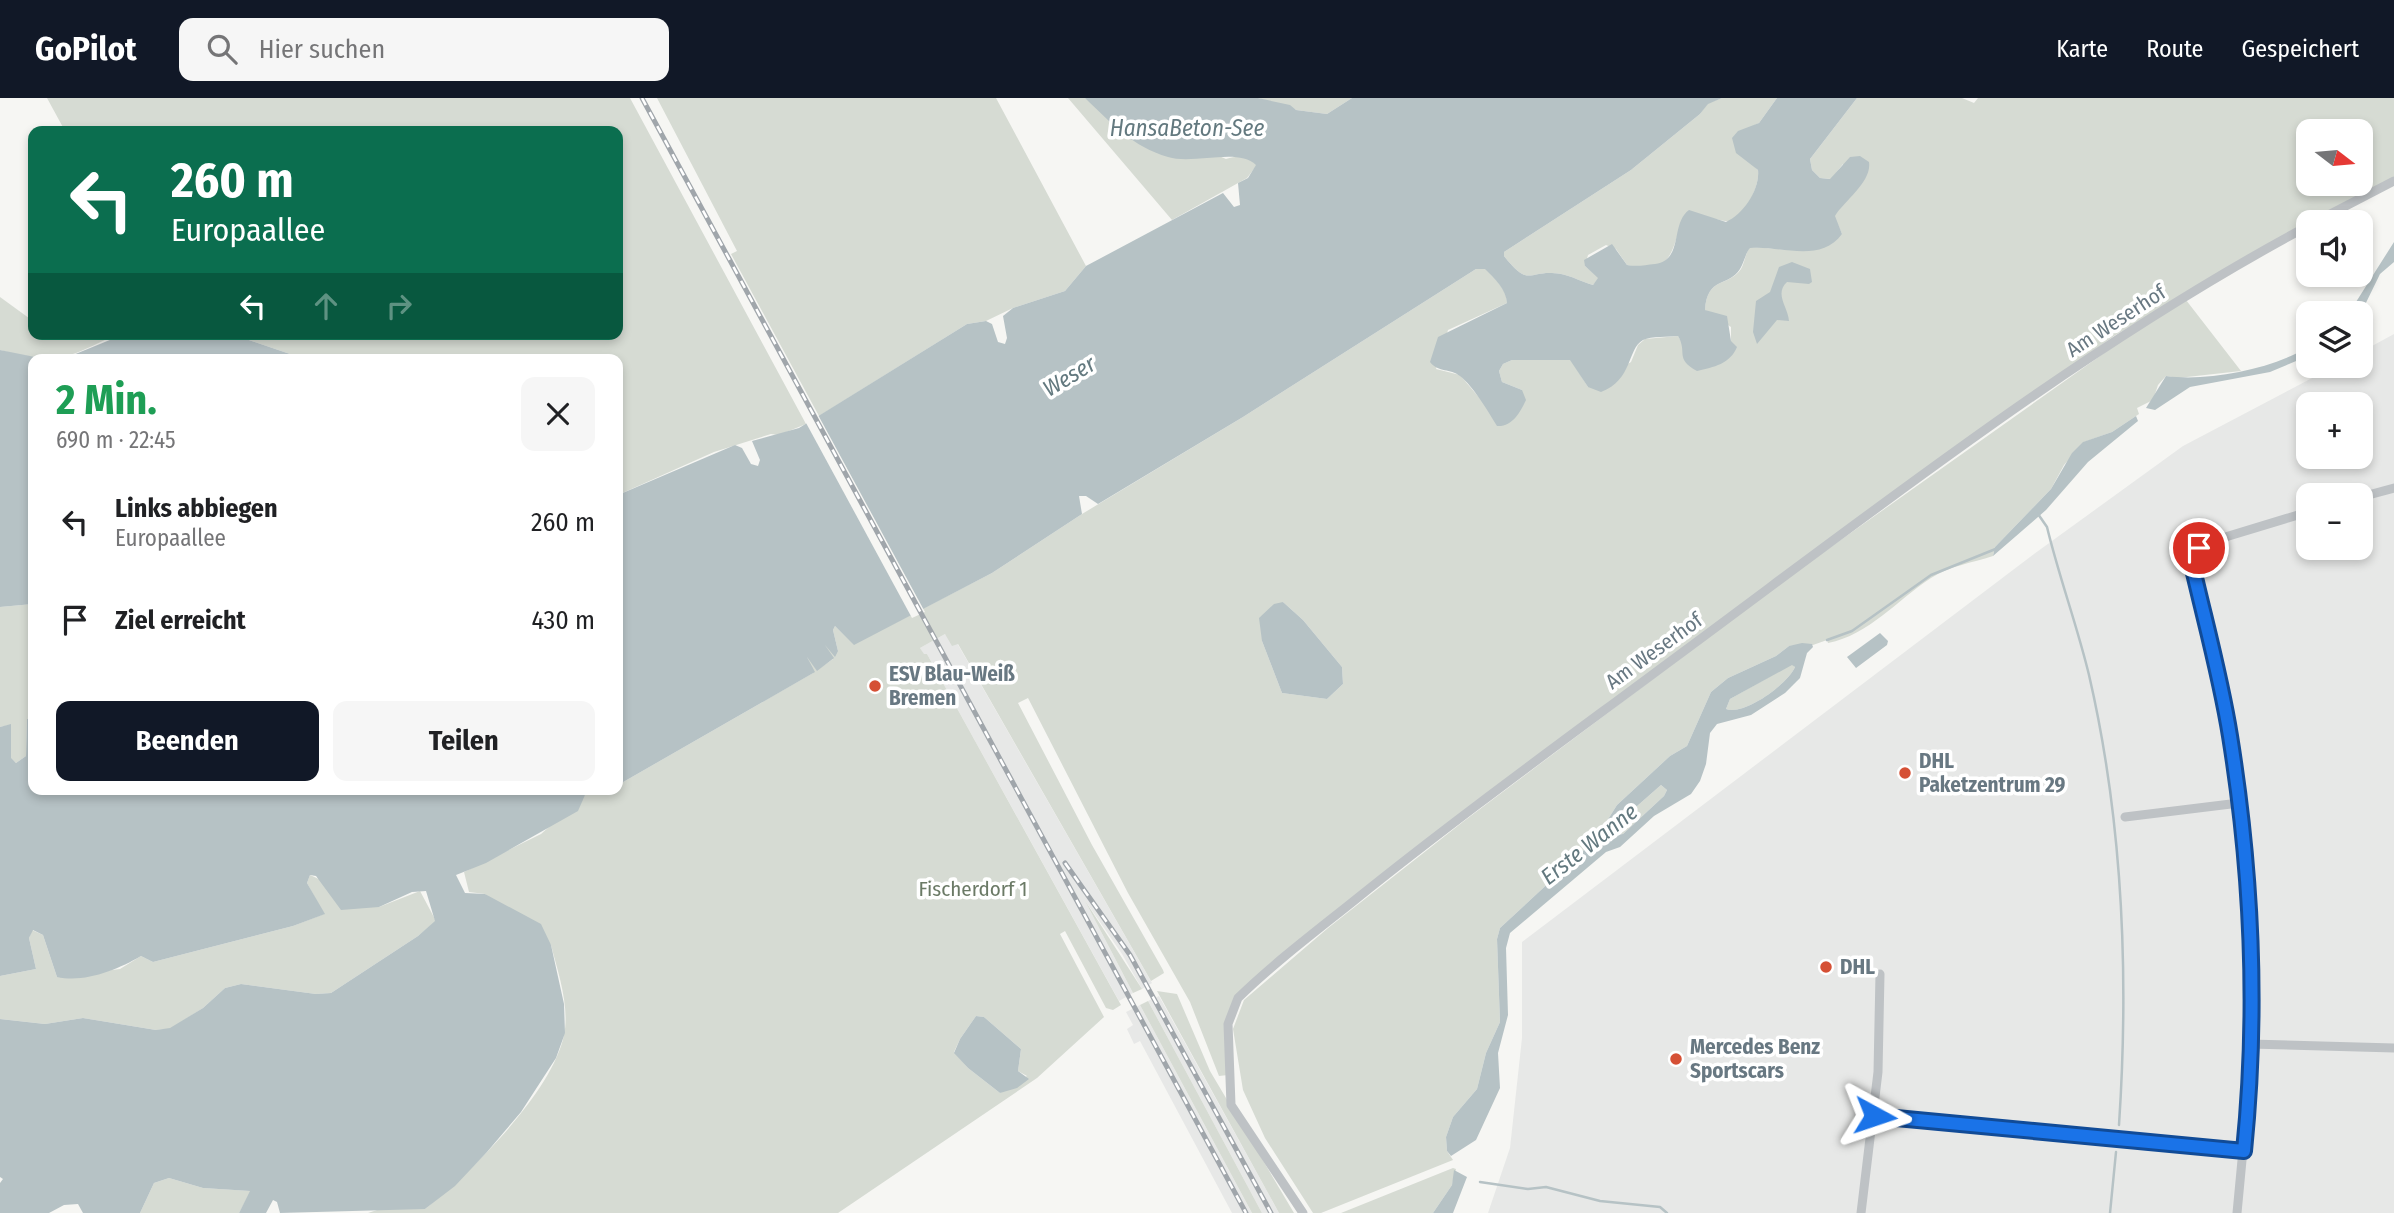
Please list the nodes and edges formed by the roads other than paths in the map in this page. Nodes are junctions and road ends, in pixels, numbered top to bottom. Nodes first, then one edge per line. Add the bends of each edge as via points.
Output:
1 (2394, 181) edge
2 (2338, 210) edge
3 (2296, 233) edge
4 (2394, 488) edge
5 (2373, 494) edge
6 (2296, 516) edge
7 (2239, 803) junction
8 (2125, 817) dead end
9 (1880, 974) dead end
10 (2250, 1044) junction
11 (2394, 1048) edge
12 (1875, 1116) junction
13 (2244, 1151) junction
14 (1303, 1213) edge
15 (1861, 1213) edge
16 (2237, 1213) edge

1 - 2 street
3 - 14 street, Am Weserhof via 2118,338 1856,524 1528,766 1368,890 1238,999 1227,1024 1231,1105
4 - 5 street
6 - 7 street via 2209,542 2193,558 2217,666
7 - 8 street
7 - 10 street via 2250,922
9 - 12 street
10 - 11 street
10 - 13 street
12 - 13 street
12 - 15 street
13 - 16 street

